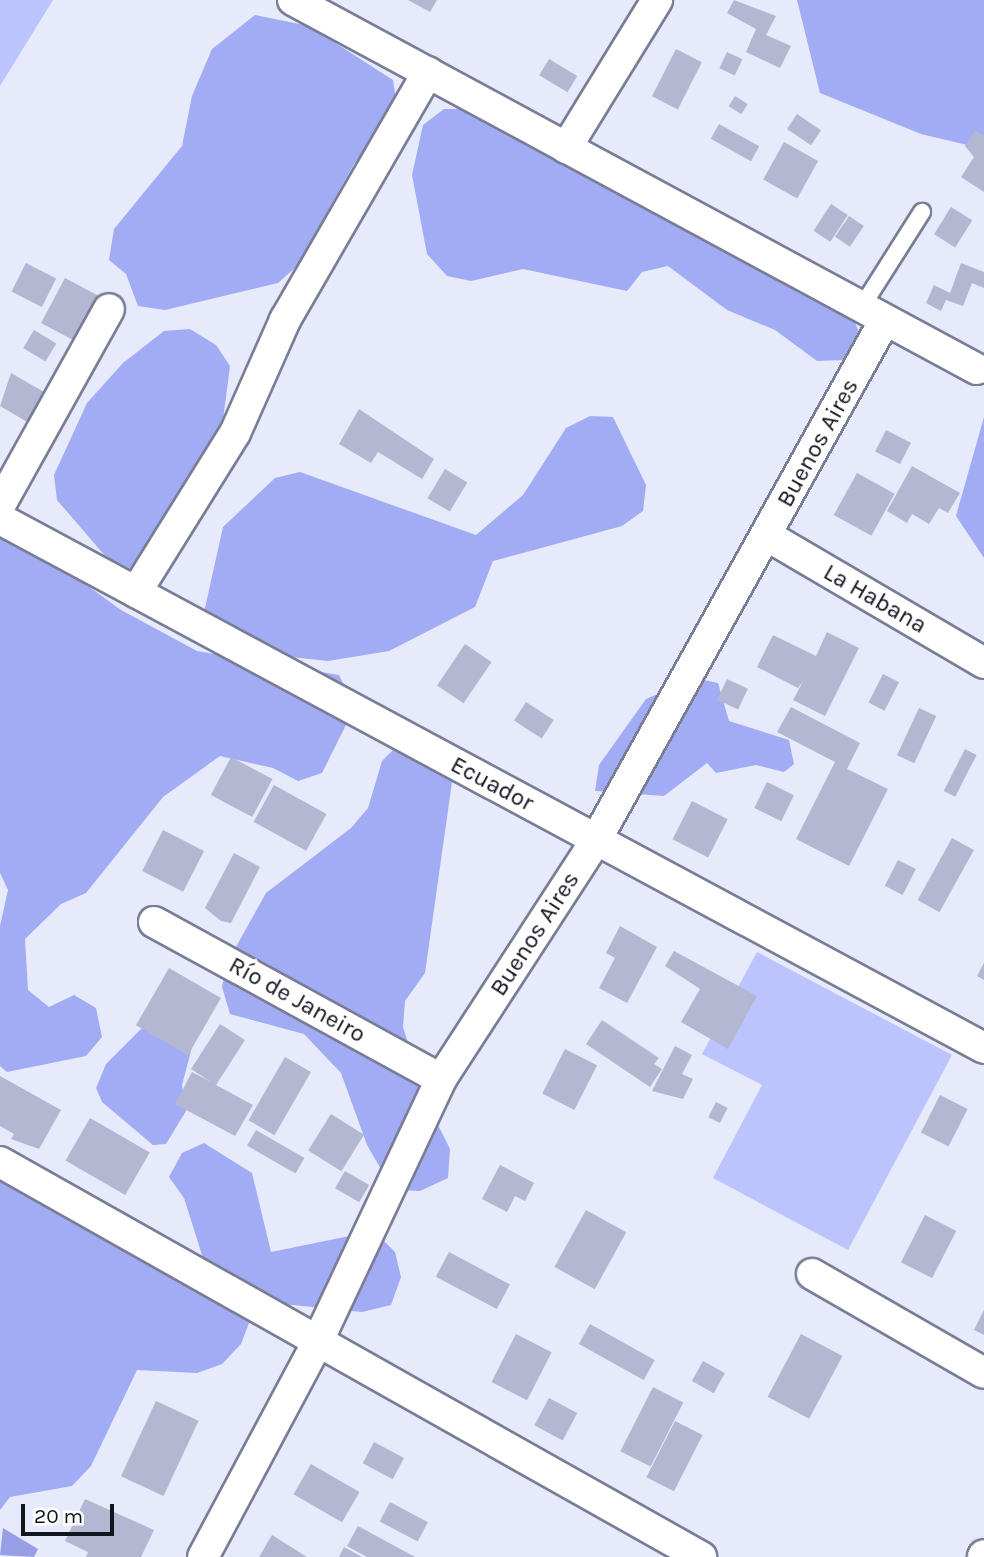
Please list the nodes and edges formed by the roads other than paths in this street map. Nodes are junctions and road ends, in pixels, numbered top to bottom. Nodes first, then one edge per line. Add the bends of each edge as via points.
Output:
1 (293, 0) edge
2 (657, 0) edge
3 (428, 72) junction
4 (566, 148) junction
5 (922, 212) dead end
6 (109, 309) dead end
7 (873, 314) junction
8 (977, 369) dead end
9 (0, 505) edge
10 (0, 519) edge
11 (766, 536) junction
12 (136, 592) junction
13 (984, 663) edge
14 (597, 840) junction
15 (154, 922) dead end
16 (984, 1048) edge
17 (441, 1079) junction
18 (0, 1161) edge
19 (812, 1273) dead end
20 (316, 1345) junction
21 (984, 1374) edge
22 (203, 1557) edge
23 (701, 1557) edge

1 - 3 street
2 - 4 street
3 - 4 street
3 - 12 street via 285,320 235,433
4 - 7 street
5 - 7 lane
6 - 9 street
7 - 8 street
7 - 11 street, Buenos Aires
10 - 12 street, Ecuador
11 - 13 street, La Habana
11 - 14 street, Buenos Aires
12 - 14 street, Ecuador
14 - 16 street, Ecuador
14 - 17 street, Buenos Aires
15 - 17 street, Río de Janeiro
17 - 20 street, Buenos Aires
18 - 20 street
19 - 21 street
20 - 22 street, Buenos Aires
20 - 23 street

